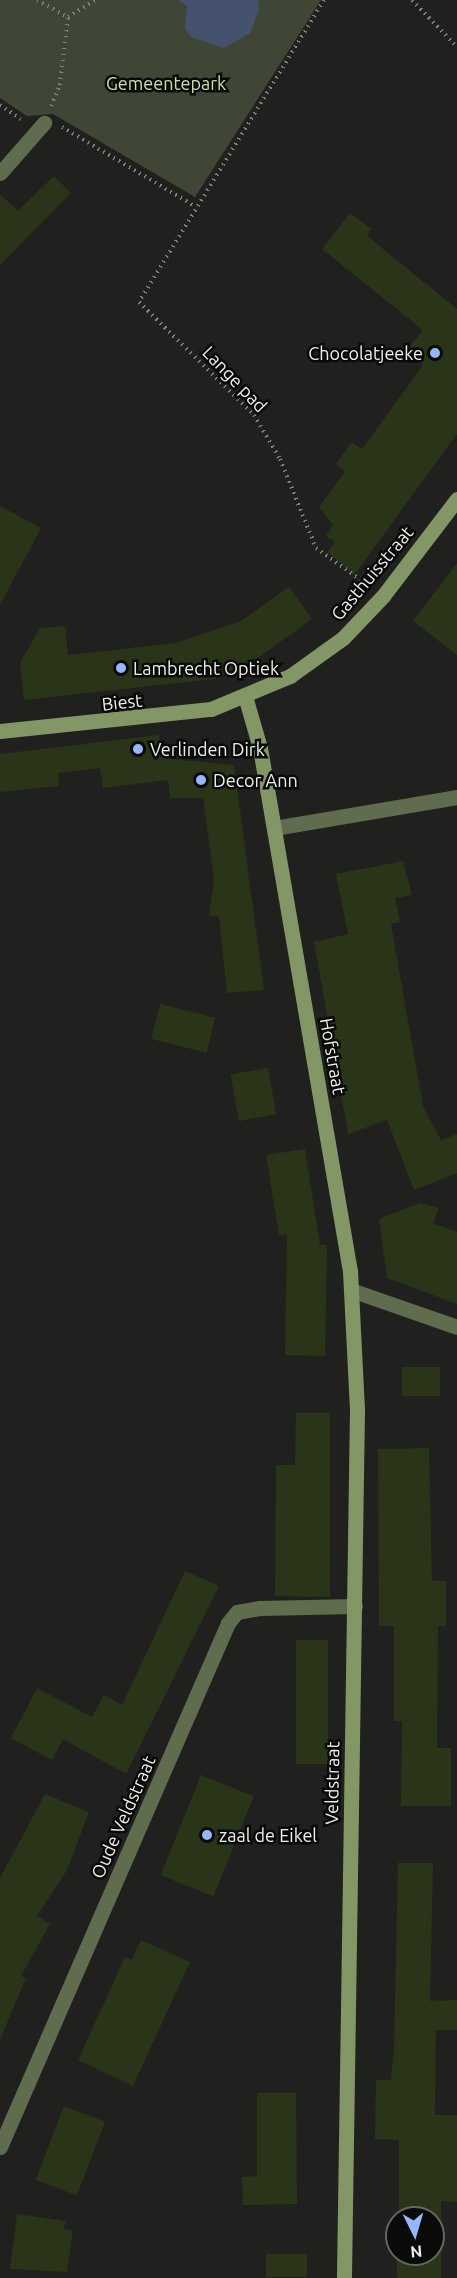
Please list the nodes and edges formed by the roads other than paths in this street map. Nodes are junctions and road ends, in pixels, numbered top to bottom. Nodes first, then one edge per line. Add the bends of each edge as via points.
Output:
1 (44, 123) road end
2 (0, 173) edge
3 (457, 499) edge
4 (245, 696) junction
5 (0, 731) edge
6 (457, 797) edge
7 (274, 828) junction
8 (351, 1290) junction
9 (457, 1327) edge
10 (355, 1606) junction
11 (0, 2147) edge
12 (344, 2278) edge

1 - 2 street
3 - 4 street, Gasthuisstraat via 383,596 334,644 290,676
4 - 5 street, Biest via 176,715
4 - 7 street, Hofstraat
6 - 7 street
7 - 8 street, Hofstraat
8 - 9 street
8 - 10 street, Veldstraat via 357,1409
10 - 11 street, Oude Veldstraat via 260,1608 237,1612 228,1623
10 - 12 street, Veldstraat

